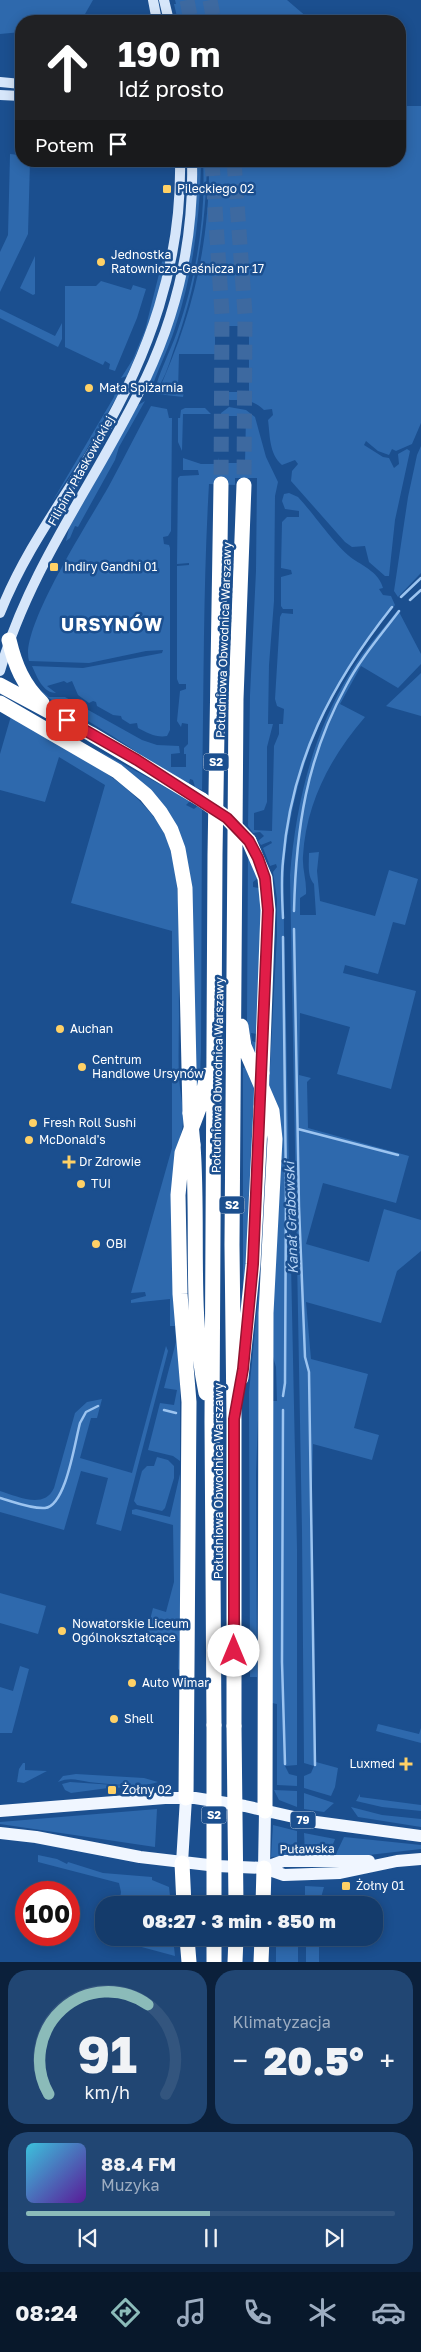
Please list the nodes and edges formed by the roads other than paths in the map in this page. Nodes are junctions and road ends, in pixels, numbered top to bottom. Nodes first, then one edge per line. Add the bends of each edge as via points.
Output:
1 (153, 0) edge
2 (164, 0) edge
3 (156, 15) edge
4 (168, 15) edge
5 (0, 82) edge
6 (15, 83) edge
7 (0, 95) edge
8 (15, 96) edge
9 (180, 167) edge
10 (192, 167) edge
11 (221, 484) tunnel mouth
12 (244, 485) tunnel mouth
13 (0, 613) edge
14 (10, 640) junction
15 (0, 672) edge
16 (0, 685) edge
17 (0, 704) edge
18 (54, 714) junction
19 (234, 992) junction
20 (214, 1041) junction
21 (234, 1419) junction
22 (212, 1421) junction
23 (186, 1798) junction
24 (0, 1811) edge
25 (265, 1811) junction
26 (0, 1832) edge
27 (421, 1836) edge
28 (421, 1859) edge
29 (182, 1863) junction
30 (264, 1868) junction
31 (184, 1896) edge
32 (214, 1896) edge
33 (236, 1896) edge
34 (263, 1896) edge
35 (188, 1946) edge
36 (214, 1946) edge
37 (236, 1946) edge
38 (262, 1946) edge
39 (189, 1962) edge
40 (214, 1962) edge
41 (236, 1962) edge
42 (261, 1962) edge

1 - 3 main road
2 - 4 main road
5 - 6 main road
7 - 8 main road
9 - 13 main road, Filipiny Płaskowickiej via 175,242 164,295 148,344 98,442 64,492 23,563
10 - 14 main road, Filipiny Płaskowickiej via 186,246 167,326 139,392 33,583
11 - 20 highway, Południowa Obwodnica Warszawy / S2
12 - 19 highway, Południowa Obwodnica Warszawy / S2 via 236,699
14 - 15 main road, Filipiny Płaskowickiej
14 - 18 highway via 21,677 31,692
16 - 18 highway
17 - 22 highway, bridge via 117,771 146,795 160,812 178,849 185,888 187,1069 193,1145 196,1311 202,1371
18 - 21 highway, bridge via 202,800 227,818 249,841 265,878 268,910 253,1264 243,1369
19 - 21 highway, Południowa Obwodnica Warszawy / S2
19 - 25 highway via 244,1046 267,1095 275,1139 266,1313
20 - 22 highway, Południowa Obwodnica Warszawy / S2
20 - 23 highway via 201,1103 182,1154 178,1195 180,1294 189,1411
21 - 33 highway, Południowa Obwodnica Warszawy / S2, bridge
22 - 32 highway, Południowa Obwodnica Warszawy / S2, bridge
23 - 24 main road
23 - 25 main road, 79
23 - 29 main road
25 - 27 main road, Puławska / 79 via 316,1822
25 - 30 main road
26 - 29 main road
28 - 30 main road, Puławska via 283,1861
29 - 30 main road, Puławska
29 - 31 highway
30 - 34 highway
35 - 39 highway
36 - 40 highway
37 - 41 highway
38 - 42 highway

